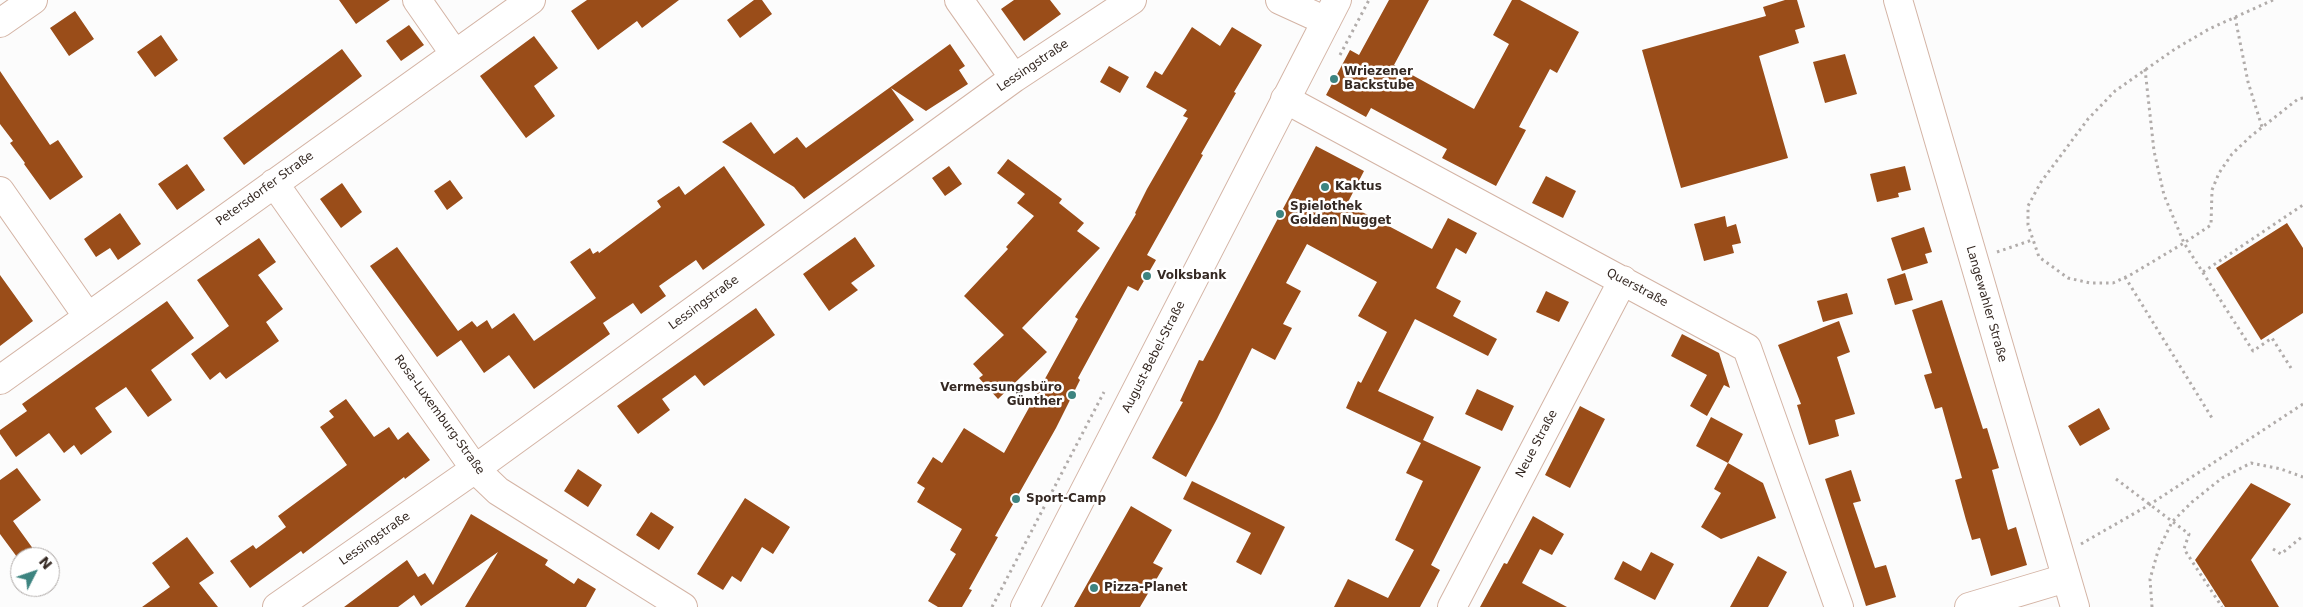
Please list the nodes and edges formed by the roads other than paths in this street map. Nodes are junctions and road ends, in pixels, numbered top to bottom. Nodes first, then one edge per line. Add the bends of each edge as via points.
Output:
1 (33, 0) edge
2 (417, 0) edge
3 (531, 0) edge
4 (959, 0) edge
5 (1132, 0) edge
6 (1280, 0) edge
7 (1898, 0) edge
8 (1332, 10) edge
9 (0, 23) edge
10 (454, 53) junction
11 (1014, 78) junction
12 (1285, 99) junction
13 (274, 183) junction
14 (0, 192) edge
15 (1623, 280) junction
16 (88, 316) junction
17 (0, 380) edge
18 (475, 469) junction
19 (2066, 578) junction
20 (277, 607) edge
21 (683, 607) edge
22 (1025, 607) edge
23 (1452, 607) edge
24 (1839, 607) edge
25 (1969, 607) edge
26 (2075, 607) edge

1 - 9 street
2 - 10 street
3 - 10 street, Petersdorfer Straße
4 - 11 street
5 - 11 street, Lessingstraße
6 - 8 street
7 - 19 street, Langewahler Straße
8 - 12 street, August-Bebel-Straße
10 - 13 street, Petersdorfer Straße
11 - 18 street, Lessingstraße
12 - 15 street, Querstraße
12 - 22 street, August-Bebel-Straße
13 - 16 street, Petersdorfer Straße
13 - 18 street, Rosa-Luxemburg-Straße
14 - 16 street
15 - 23 street, Neue Straße
15 - 24 street, Querstraße via 1746,348
16 - 17 street, Petersdorfer Straße
18 - 20 street, Lessingstraße
18 - 21 street, Rosa-Luxemburg-Straße via 498,491
19 - 25 street
19 - 26 street, Langewahler Straße

